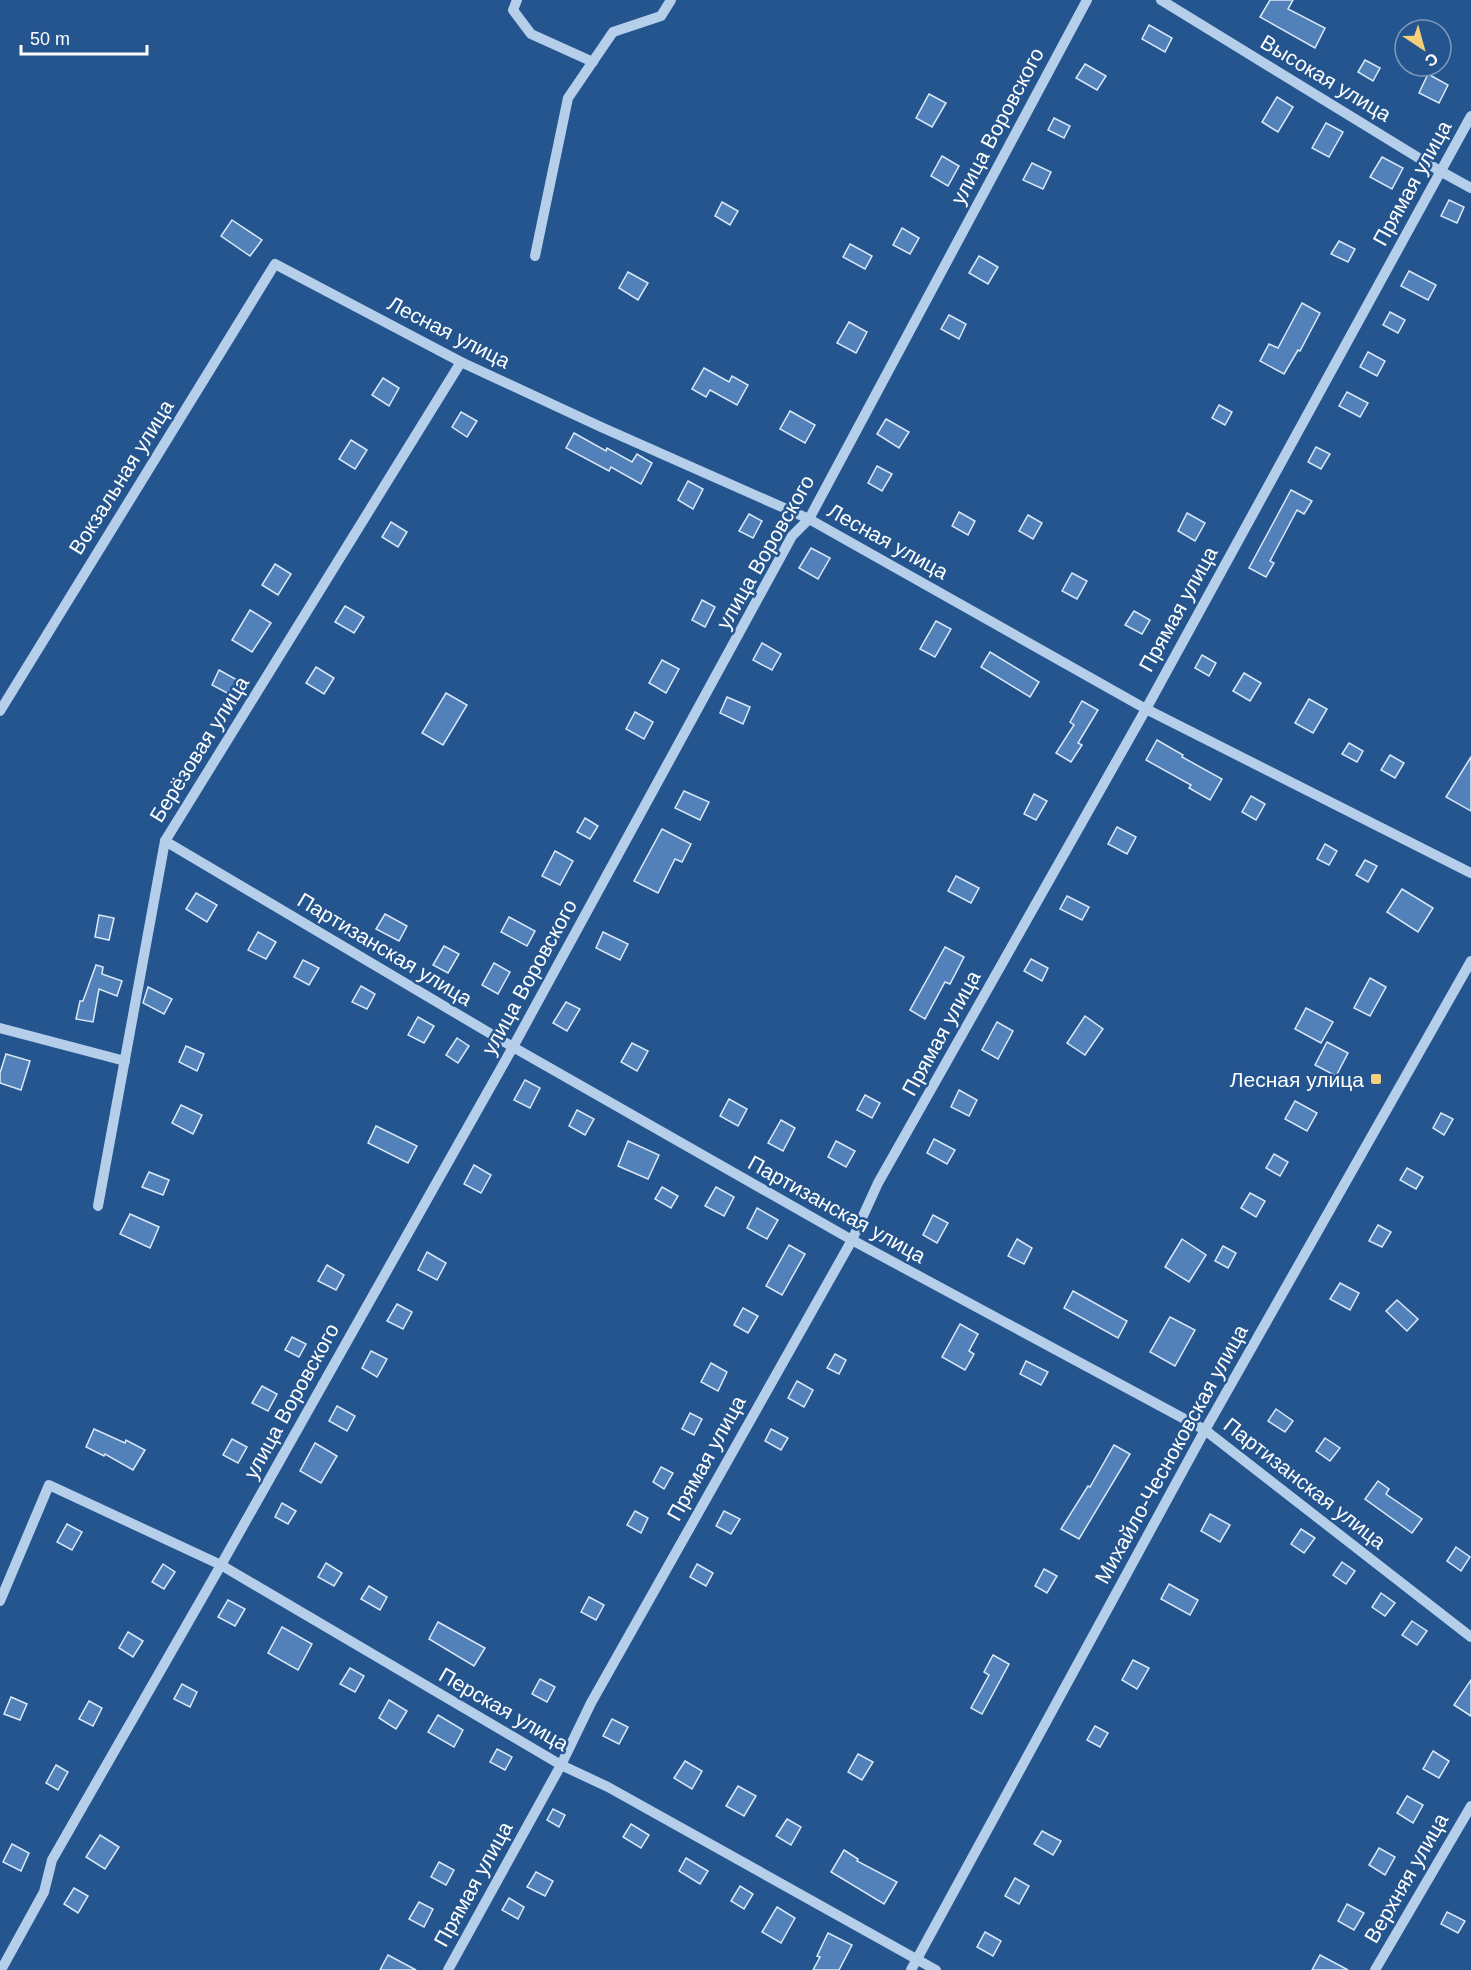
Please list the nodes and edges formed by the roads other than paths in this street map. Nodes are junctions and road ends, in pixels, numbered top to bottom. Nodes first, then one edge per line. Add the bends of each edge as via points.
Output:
1 (517, 0) edge
2 (671, 0) edge
3 (1087, 0) edge
4 (1161, 0) edge
5 (593, 62) junction
6 (1471, 116) edge
7 (1440, 171) junction
8 (1471, 188) edge
9 (535, 256) dead end
10 (275, 264) joint
11 (461, 362) junction
12 (809, 519) junction
13 (1146, 709) junction
14 (0, 711) edge
15 (165, 841) junction
16 (1471, 873) edge
17 (1471, 961) edge
18 (0, 1028) edge
19 (513, 1047) junction
20 (125, 1061) junction
21 (98, 1206) dead end
22 (852, 1240) junction
23 (1205, 1430) junction
24 (221, 1565) junction
25 (0, 1601) edge
26 (1471, 1637) edge
27 (561, 1765) junction
28 (1471, 1806) edge
29 (917, 1959) junction
30 (1, 1970) edge
31 (448, 1970) edge
32 (911, 1970) edge
33 (936, 1970) edge
34 (1375, 1970) edge

1 - 5 street via 513,10 531,34
2 - 5 street via 662,16 613,32
3 - 12 street, улица Воровского
4 - 7 street, Высокая улица
5 - 9 street via 568,98
6 - 7 street, Прямая улица
7 - 8 street, Высокая улица
7 - 13 street, Прямая улица
10 - 11 street, Лесная улица
10 - 14 street, Вокзальная улица
11 - 12 street, Лесная улица
11 - 15 street, Берёзовая улица
12 - 13 street, Лесная улица
12 - 19 street, улица Воровского via 792,536
13 - 16 street, Лесная улица
13 - 22 street, Прямая улица via 878,1183
15 - 19 street, Партизанская улица
15 - 20 street, Берёзовая улица
17 - 23 street, Михайло-Чесноковская улица
18 - 20 street
19 - 22 street, Партизанская улица
19 - 24 street, улица Воровского
20 - 21 street, Берёзовая улица
22 - 23 street, Партизанская улица
22 - 27 street, Прямая улица via 591,1703
23 - 26 street, Партизанская улица
23 - 29 street, Михайло-Чесноковская улица
24 - 25 street, Перская улица via 50,1485
24 - 27 street, Перская улица
24 - 30 street, улица Воровского via 52,1860 44,1892
27 - 29 street, Перская улица via 608,1787
27 - 31 street, Прямая улица
28 - 34 street, Верхняя улица
29 - 32 street, Михайло-Чесноковская улица
29 - 33 street, Перская улица

